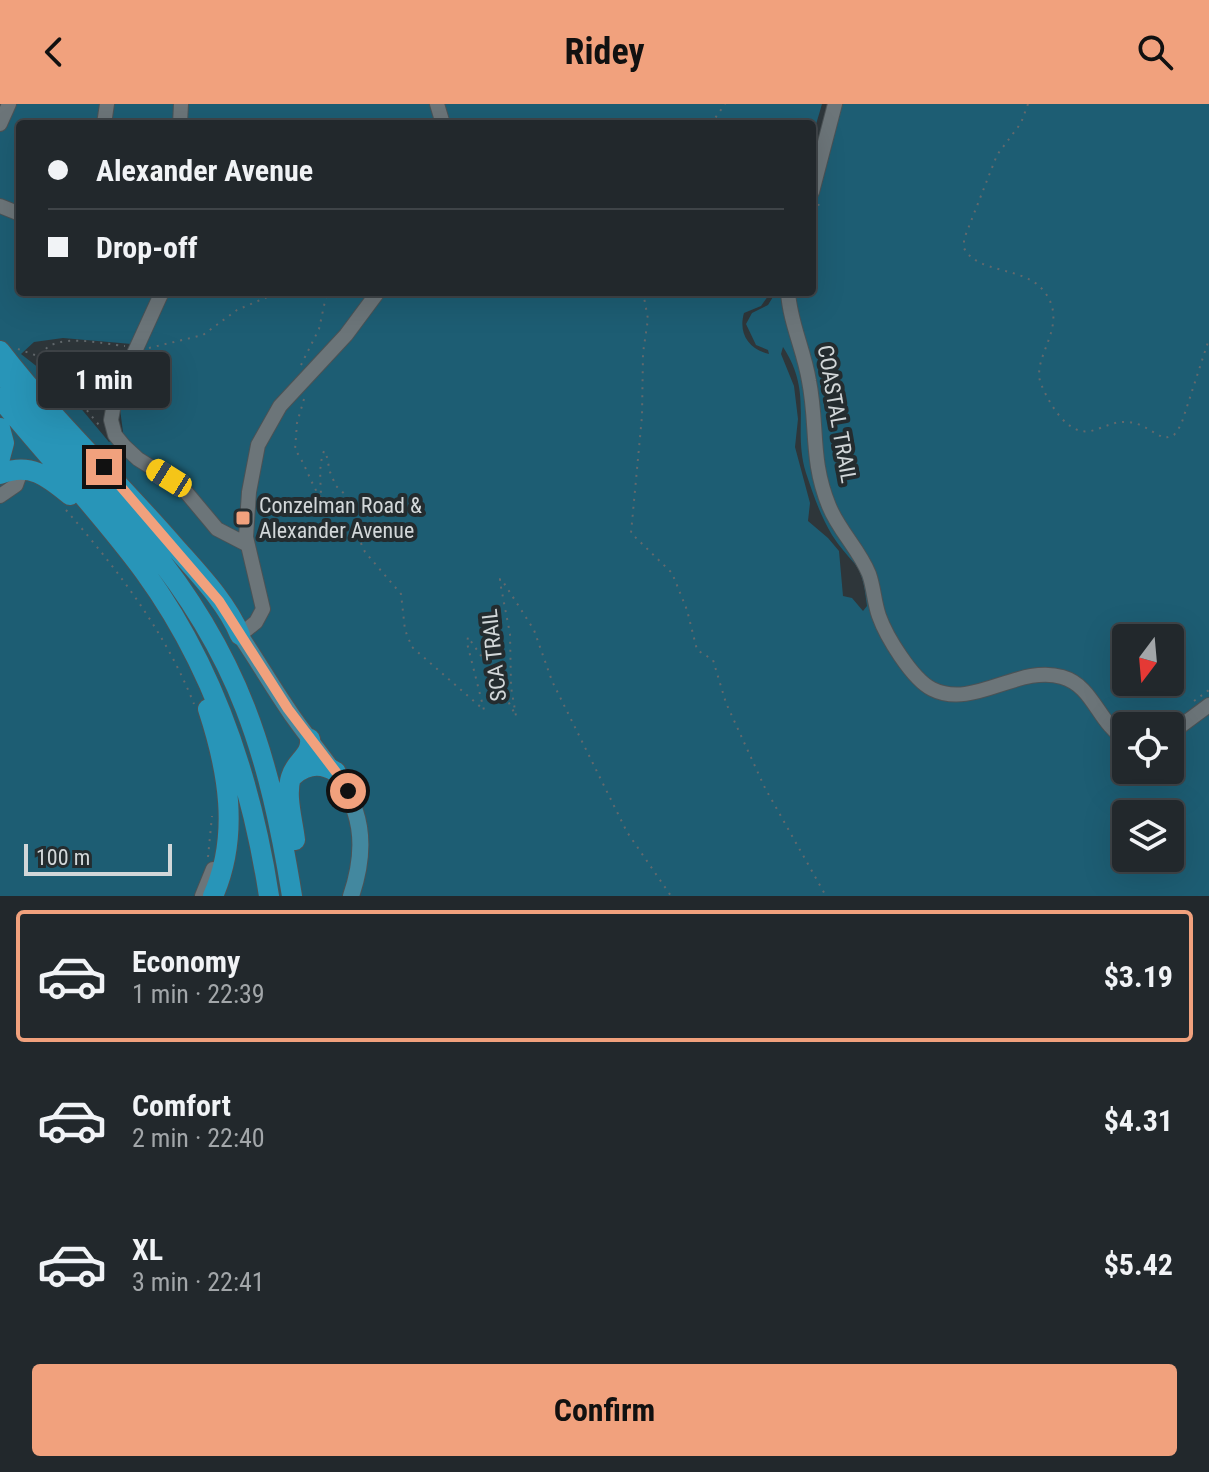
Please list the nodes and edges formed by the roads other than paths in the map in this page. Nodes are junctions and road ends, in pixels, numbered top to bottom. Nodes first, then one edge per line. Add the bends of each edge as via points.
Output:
1 (9, 104) edge
2 (835, 104) edge
3 (0, 124) edge
4 (816, 177) edge
5 (160, 296) edge
6 (375, 296) edge
7 (789, 296) edge
8 (7, 349) edge
9 (0, 371) edge
10 (0, 398) edge
11 (0, 428) edge
12 (0, 458) edge
13 (22, 468) junction
14 (0, 474) edge
15 (0, 496) edge
16 (107, 525) junction
17 (246, 544) junction
18 (171, 612) junction
19 (240, 635) junction
20 (1209, 705) edge
21 (1184, 724) edge
22 (1112, 727) edge
23 (310, 739) junction
24 (336, 772) junction
25 (290, 782) junction
26 (221, 814) junction
27 (202, 896) edge
28 (213, 896) edge
29 (269, 896) edge
30 (292, 896) edge
31 (301, 896) edge
32 (351, 896) edge

1 - 3 street
2 - 4 street
5 - 17 street via 120,381 112,425 134,456 181,486 217,529
6 - 17 street via 273,416 258,445
7 - 22 street via 809,381 823,491 868,571 885,629 915,675 931,689 954,694 1034,676 1059,676 1082,688
8 - 19 highway via 40,399 179,552
9 - 30 highway via 159,558 213,637 245,704 267,768
10 - 16 highway
11 - 12 highway
13 - 14 highway
13 - 15 street via 16,485
13 - 16 highway via 44,475
16 - 18 highway
17 - 19 street via 263,606
18 - 26 highway via 214,731 226,782
18 - 29 highway via 235,747
19 - 23 main road
20 - 21 street
23 - 24 main road
23 - 25 highway via 310,750
24 - 25 highway via 310,766
24 - 32 main road via 350,796 359,832 359,866
25 - 31 highway
26 - 27 street
26 - 28 highway via 225,862

